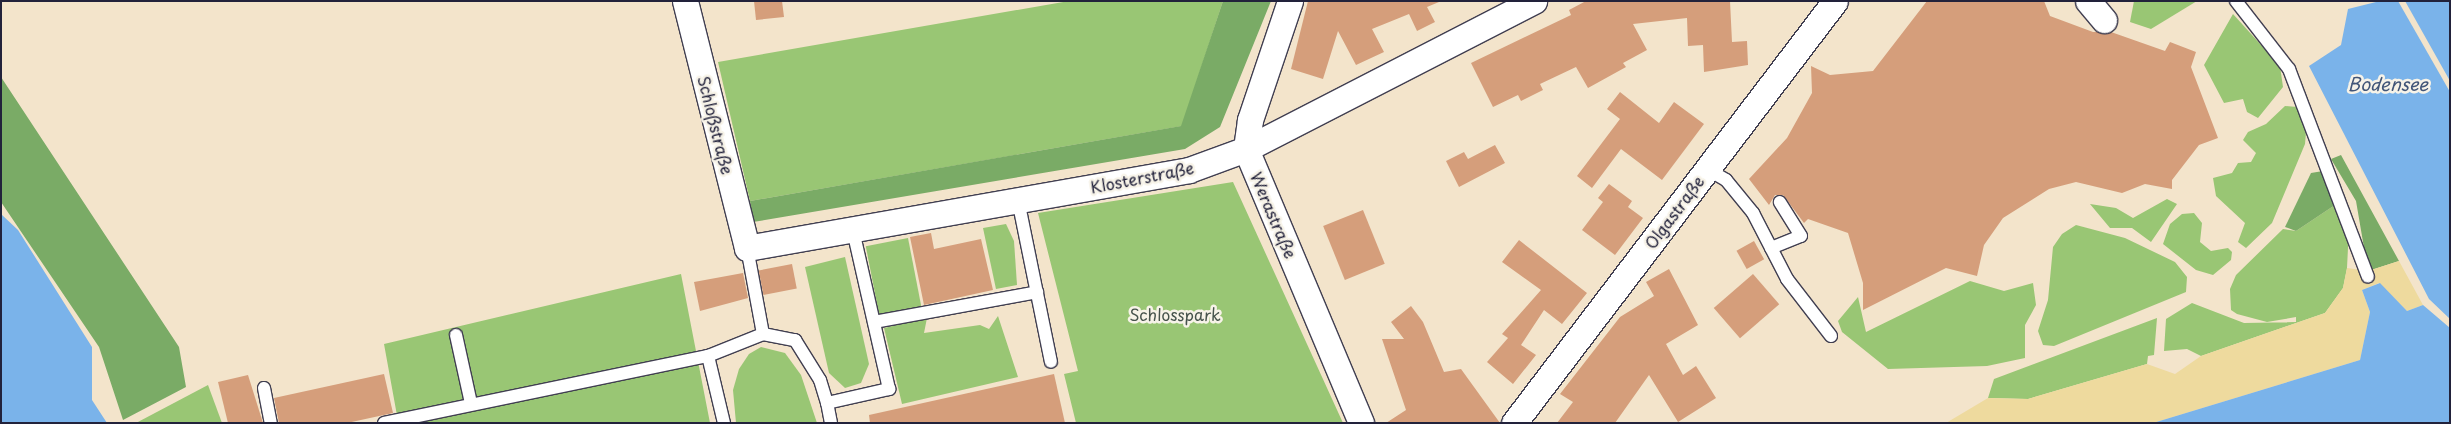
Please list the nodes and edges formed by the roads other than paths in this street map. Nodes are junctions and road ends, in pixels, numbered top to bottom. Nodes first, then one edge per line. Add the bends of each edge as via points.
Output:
1 (685, 1) edge
2 (1290, 1) edge
3 (1534, 1) edge
4 (1835, 1) edge
5 (2088, 1) edge
6 (2236, 1) edge
7 (2104, 20) dead end
8 (1246, 149) junction
9 (1707, 169) junction
10 (1018, 200) junction
11 (1780, 202) dead end
12 (853, 230) junction
13 (747, 248) junction
14 (1771, 248) junction
15 (2368, 278) dead end
16 (1037, 292) junction
17 (874, 322) junction
18 (763, 334) junction
19 (456, 335) dead end
20 (1831, 336) dead end
21 (708, 356) junction
22 (1051, 362) dead end
23 (264, 388) dead end
24 (471, 403) junction
25 (826, 403) junction
26 (271, 423) edge
27 (384, 423) edge
28 (724, 423) edge
29 (831, 423) edge
30 (1361, 423) edge
31 (1514, 423) edge

1 - 13 street, Schloßstraße
2 - 8 street via 1250,120
3 - 8 street, Klosterstraße
4 - 9 street, Olgastraße
5 - 7 street
6 - 15 lane via 2289,69
8 - 10 street, Klosterstraße via 1189,170
8 - 30 street, Werastraße
9 - 14 lane via 1726,180 1753,213
9 - 31 street, Olgastraße
10 - 12 street, Klosterstraße
10 - 16 lane
11 - 14 lane via 1801,236
12 - 13 street, Klosterstraße
12 - 17 lane
13 - 18 lane
14 - 20 lane via 1787,279
16 - 17 lane
16 - 22 lane
17 - 25 lane via 889,389
18 - 21 lane
18 - 25 lane via 795,340 820,380
19 - 24 lane
21 - 24 lane
21 - 28 lane
23 - 26 lane
24 - 27 lane
25 - 29 lane

